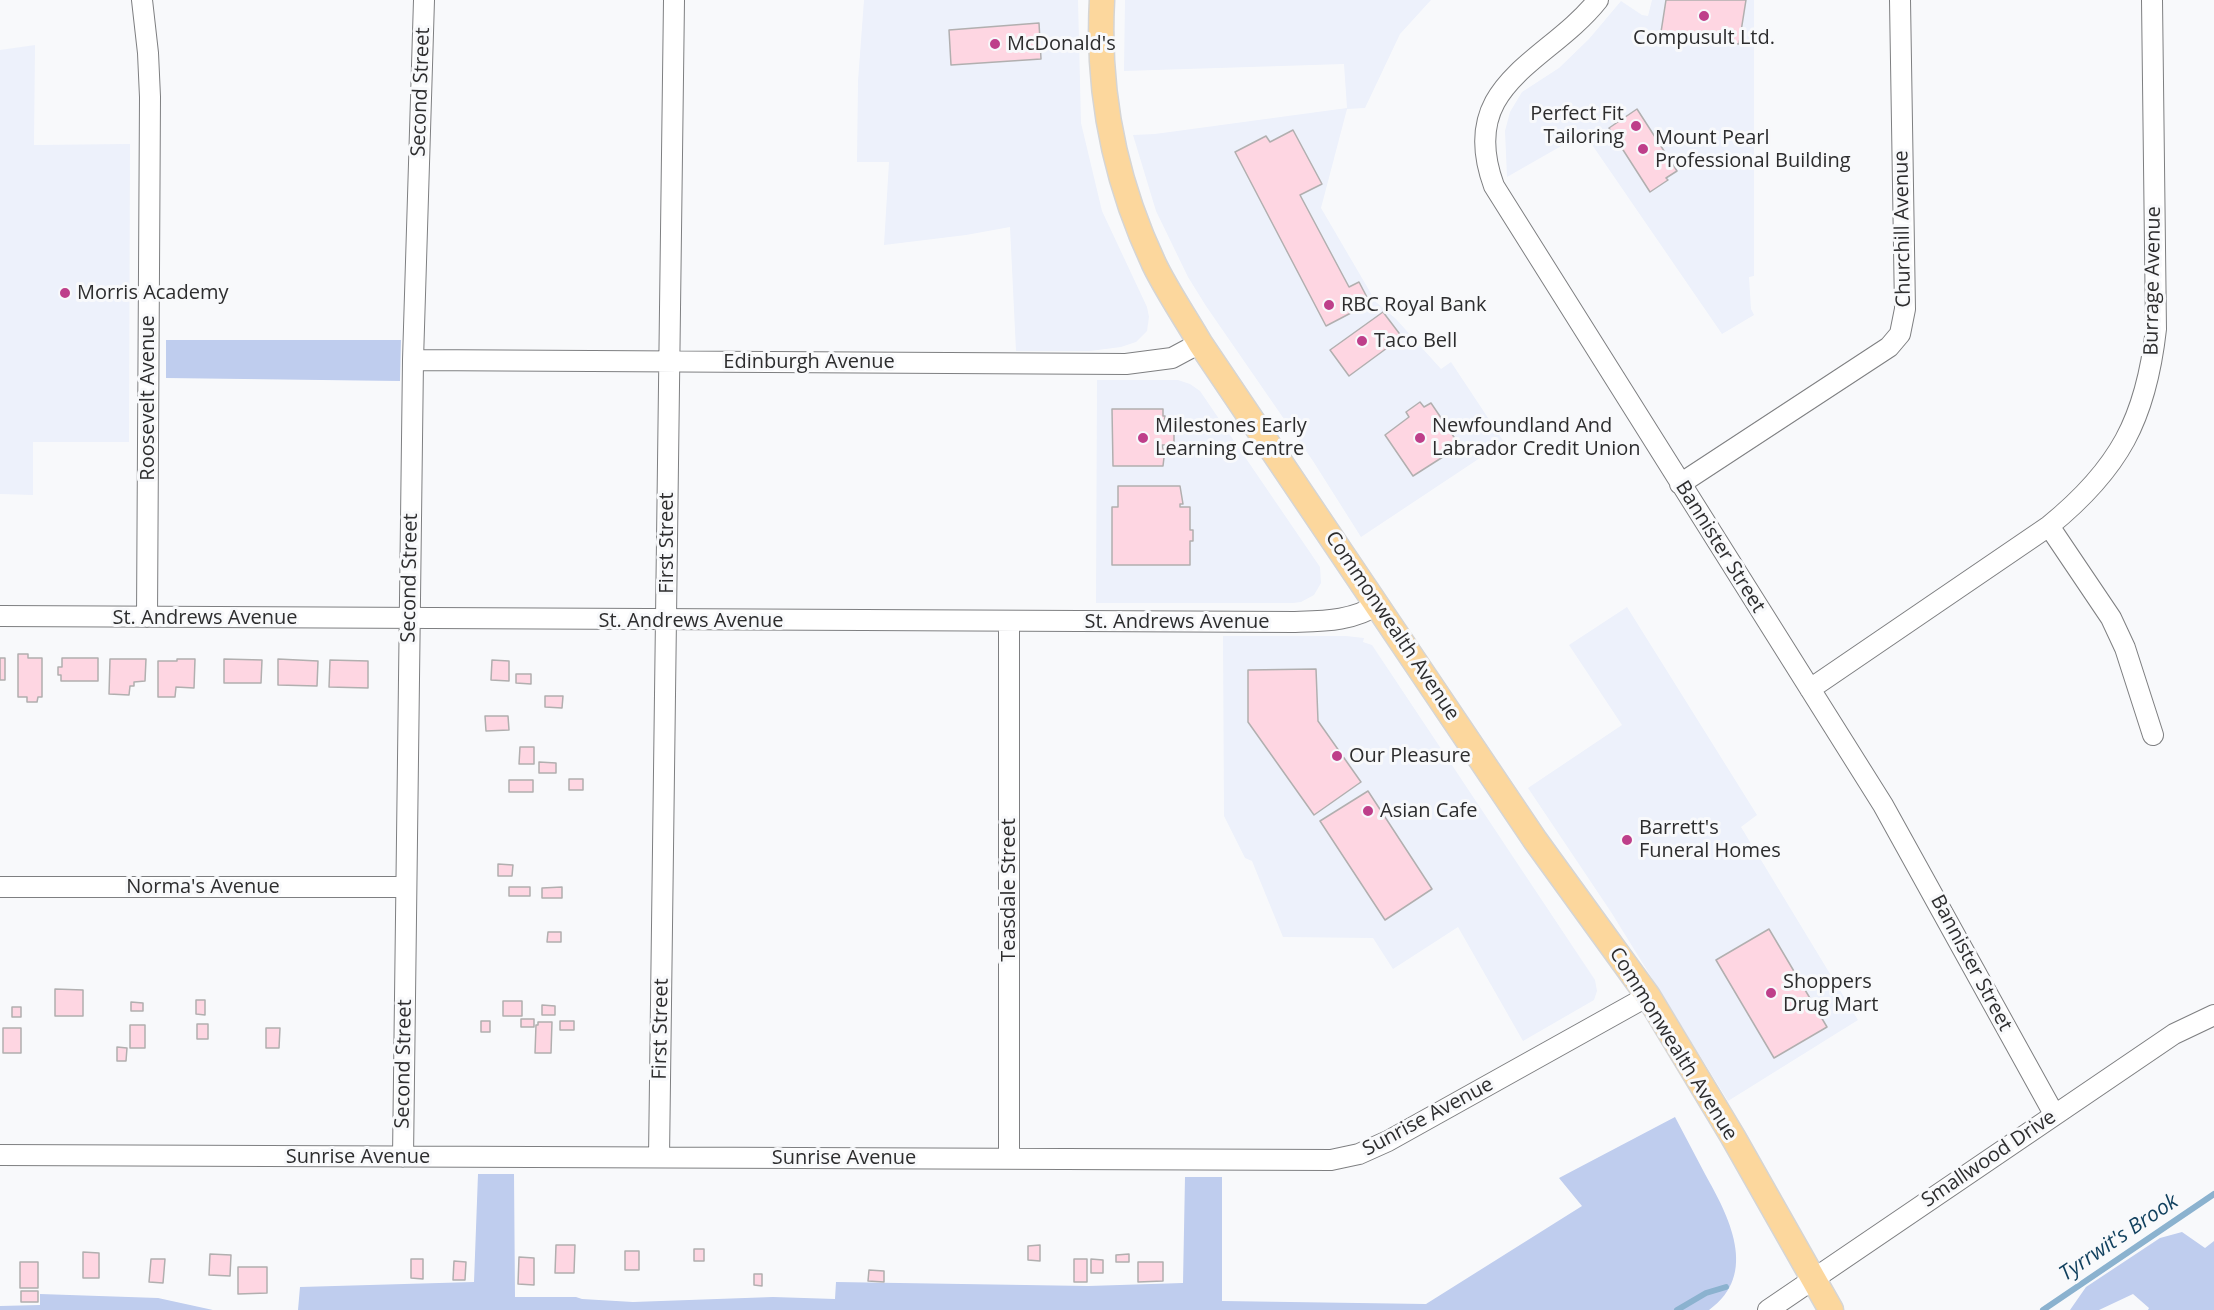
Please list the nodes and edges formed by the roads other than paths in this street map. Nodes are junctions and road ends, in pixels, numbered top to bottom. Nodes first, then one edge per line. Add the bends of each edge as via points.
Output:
1 (142, 0) edge
2 (424, 0) edge
3 (674, 0) edge
4 (1102, 0) edge
5 (1598, 0) edge
6 (1900, 0) edge
7 (2152, 0) edge
8 (1200, 344) junction
9 (413, 360) junction
10 (668, 362) junction
11 (1680, 484) junction
12 (2049, 526) junction
13 (1378, 604) junction
14 (0, 616) edge
15 (147, 617) junction
16 (410, 619) junction
17 (666, 621) junction
18 (1009, 621) junction
19 (1810, 690) junction
20 (2152, 735) dead end
21 (0, 887) edge
22 (406, 887) junction
23 (1648, 996) junction
24 (2214, 1015) edge
25 (2054, 1114) junction
26 (0, 1155) edge
27 (403, 1157) junction
28 (659, 1158) junction
29 (1008, 1159) junction
30 (1814, 1280) junction
31 (1768, 1310) edge
32 (1831, 1310) edge

1 - 15 street, Roosevelt Avenue via 150,97
2 - 9 street, Second Street
3 - 10 street, First Street
4 - 8 main road, Commonwealth Avenue via 1102,79 1114,155 1154,266
5 - 11 street, Bannister Street via 1573,27 1520,69 1498,95 1487,127 1487,162 1499,196
6 - 11 street, Churchill Avenue via 1905,309 1900,334 1889,347
7 - 12 street, Burrage Avenue via 2156,294 2153,354 2140,409 2114,460 2089,490
8 - 10 street, Edinburgh Avenue via 1172,358 1126,364
8 - 13 main road, Commonwealth Avenue
9 - 10 street, Edinburgh Avenue
9 - 16 street, Second Street
10 - 17 street, First Street
11 - 19 street, Bannister Street
12 - 19 street, Burrage Avenue
12 - 20 street via 2111,618 2125,648
13 - 18 street, St. Andrews Avenue via 1355,615 1316,622
13 - 23 main road, Commonwealth Avenue via 1535,840
14 - 15 street, St. Andrews Avenue
15 - 16 street, St. Andrews Avenue
16 - 17 street, St. Andrews Avenue
16 - 22 street, Second Street
17 - 18 street, St. Andrews Avenue
17 - 28 street, First Street
18 - 29 street, Teasdale Street
19 - 25 street, Bannister Street via 1904,841
21 - 22 street, Norma's Avenue
22 - 27 street, Second Street
23 - 29 street, Sunrise Avenue via 1388,1141 1346,1158
23 - 30 main road, Commonwealth Avenue
24 - 25 street, Smallwood Drive via 2174,1034
25 - 30 street, Smallwood Drive
26 - 27 street, Sunrise Avenue
27 - 28 street, Sunrise Avenue
28 - 29 street, Sunrise Avenue
30 - 31 street, Smallwood Drive
30 - 32 main road, Commonwealth Avenue

